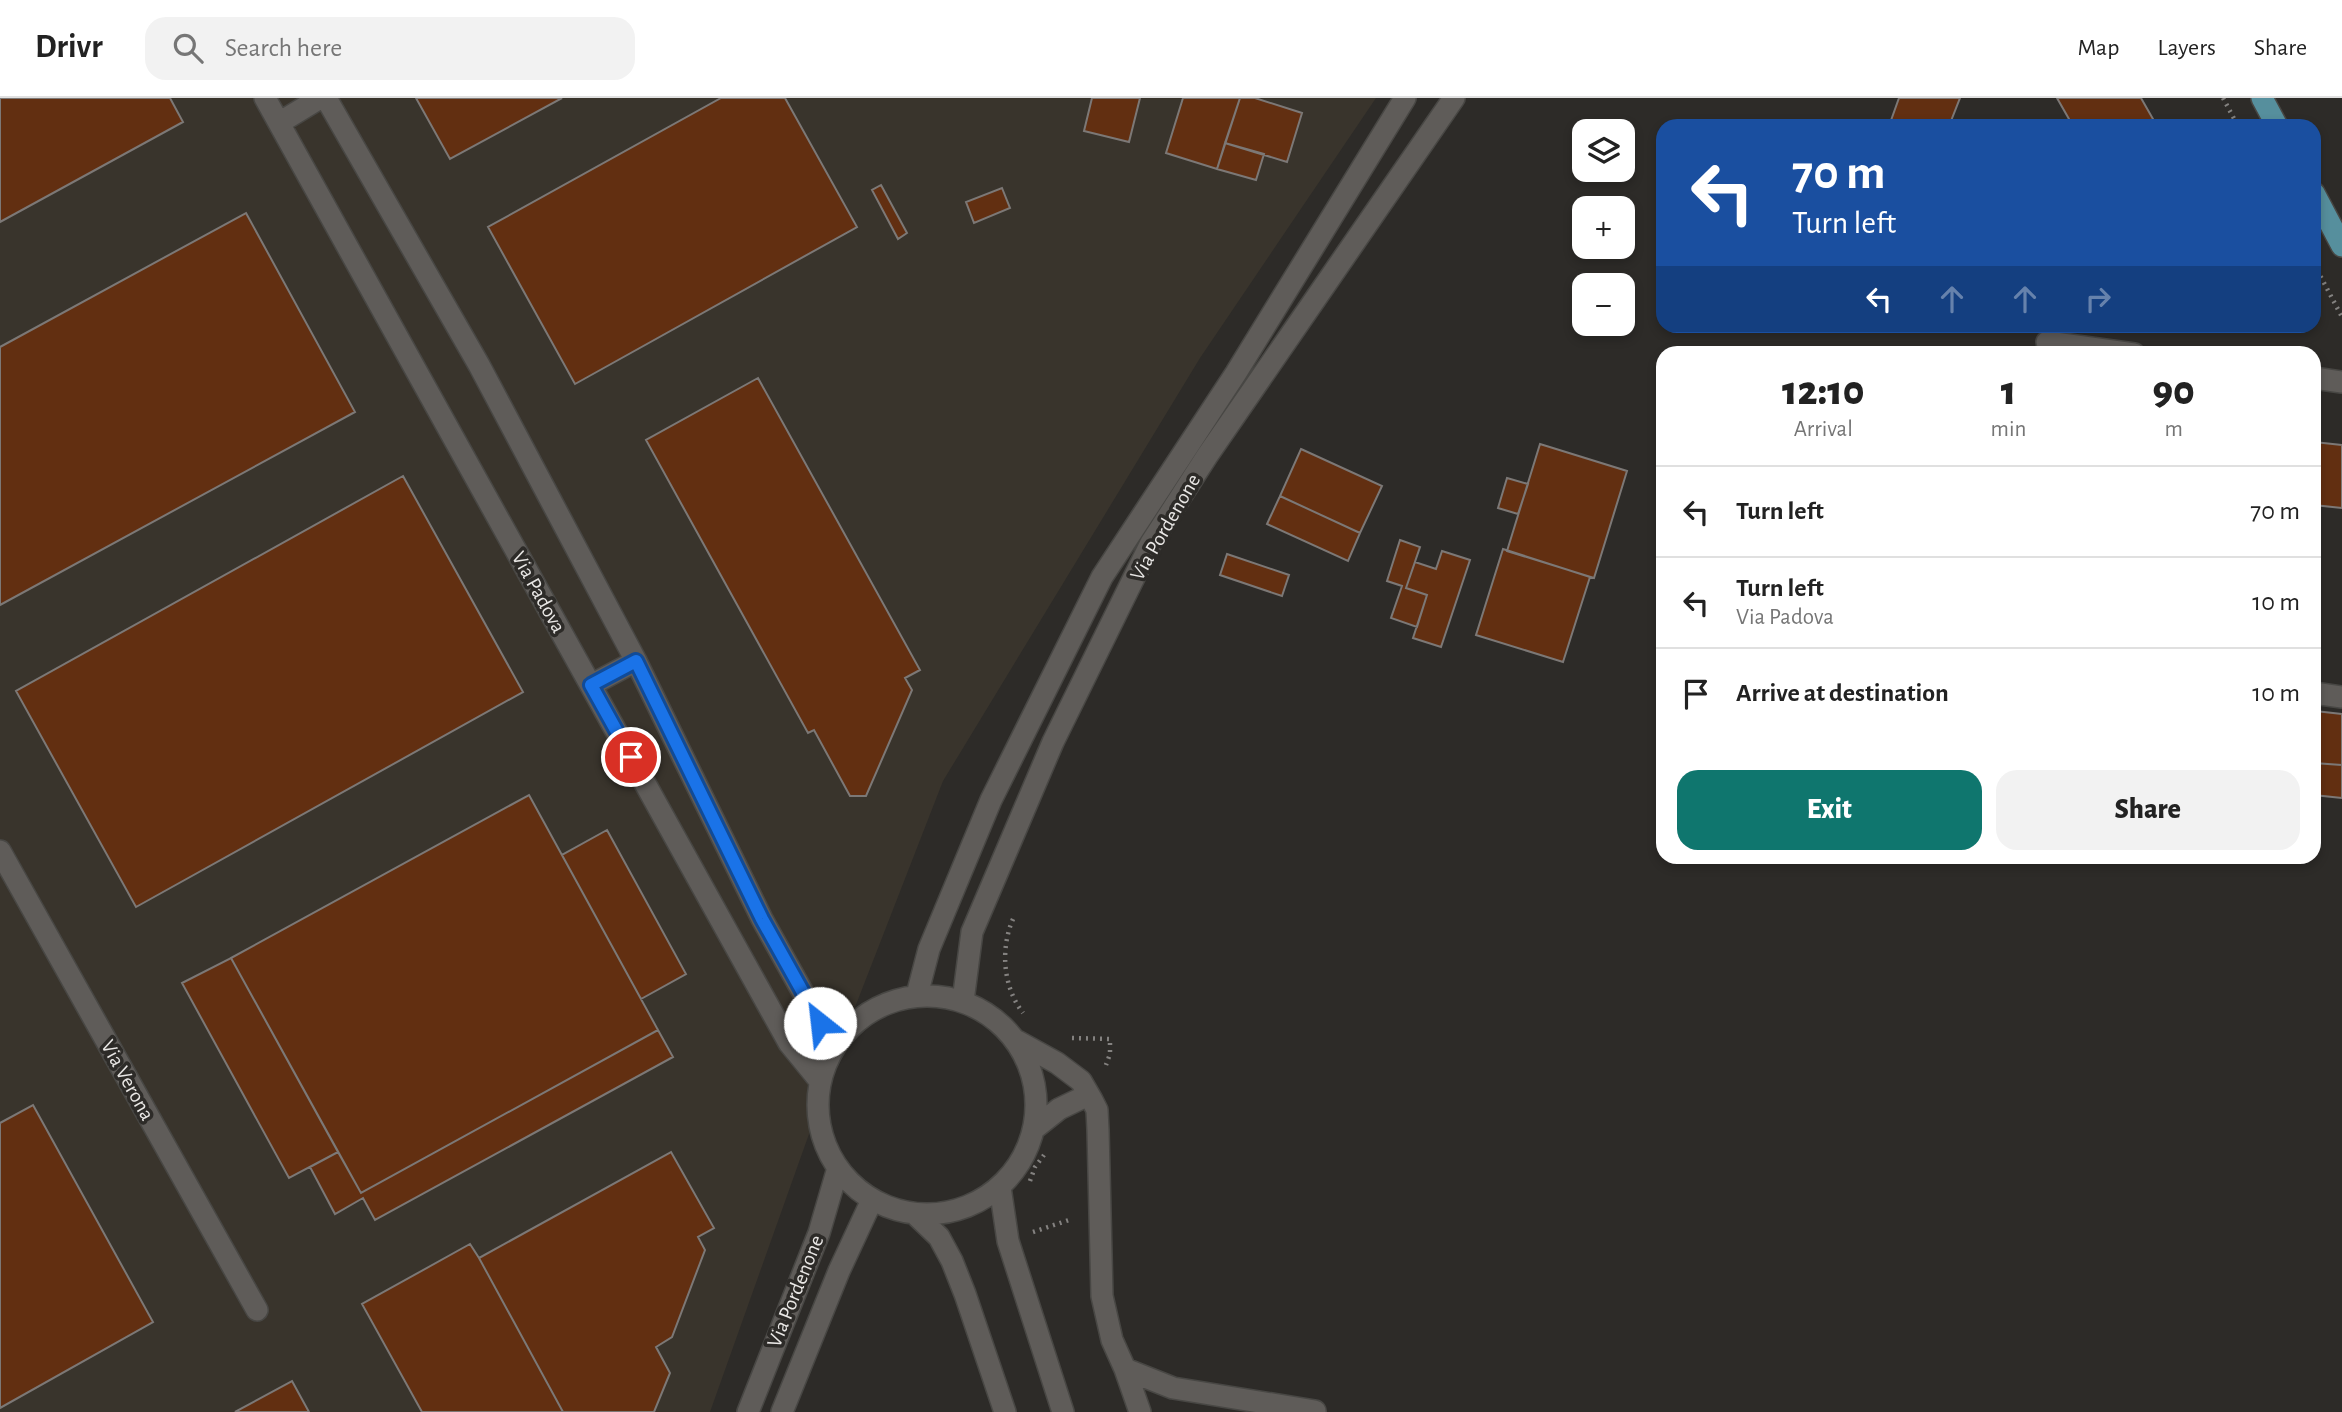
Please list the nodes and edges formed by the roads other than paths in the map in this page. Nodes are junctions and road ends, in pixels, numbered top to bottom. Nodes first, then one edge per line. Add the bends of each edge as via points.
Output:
1 (265, 98) edge
2 (320, 98) edge
3 (326, 98) edge
4 (1405, 98) edge
5 (1454, 98) edge
6 (2262, 98) edge
7 (2273, 119) edge
8 (279, 123) junction
9 (2321, 206) edge
10 (2342, 246) edge
11 (2047, 342) dead end
12 (2076, 346) edge
13 (2321, 379) edge
14 (2342, 382) edge
15 (1223, 392) junction
16 (1243, 404) junction
17 (636, 661) junction
18 (591, 685) junction
19 (2321, 695) edge
20 (2342, 697) edge
21 (0, 851) edge
22 (917, 995) junction
23 (963, 1001) junction
24 (839, 1040) junction
25 (1017, 1041) junction
26 (820, 1081) junction
27 (1092, 1100) junction
28 (1035, 1128) junction
29 (838, 1168) junction
30 (1000, 1187) junction
31 (872, 1200) junction
32 (915, 1214) junction
33 (257, 1310) dead end
34 (1125, 1369) junction
35 (1315, 1411) edge
36 (748, 1412) edge
37 (782, 1412) edge
38 (1005, 1412) edge
39 (1063, 1412) edge
40 (1140, 1412) edge

1 - 8 street, Via Padova
2 - 8 street
3 - 17 street via 480,365
4 - 15 street, Via Pordenone
5 - 16 street, Via Pordenone
6 - 7 main road
8 - 18 street, Via Padova
9 - 10 main road
11 - 12 street
13 - 14 street
15 - 16 street
15 - 22 street, Via Pordenone via 1102,577 991,800 929,949
16 - 23 street, Via Pordenone via 1151,543 1053,742 972,932
17 - 18 street
17 - 24 street via 762,919 820,1023
18 - 26 street, Via Padova via 789,1043
19 - 20 street
21 - 33 street, Via Verona
22 - 23 street
22 - 24 street via 887,1003 860,1018
23 - 25 street via 993,1017
24 - 26 street
25 - 27 street via 1081,1080
25 - 28 street via 1031,1068 1037,1098
26 - 29 street via 817,1111 823,1141
27 - 28 street via 1084,1097 1059,1109
27 - 34 street via 1097,1110 1102,1296 1112,1340
28 - 30 street via 1022,1161
29 - 31 street
29 - 36 street, Via Pordenone via 819,1233
30 - 32 street via 975,1204 946,1213
30 - 39 street via 1008,1241
31 - 32 street
31 - 37 street, Via Pordenone
32 - 38 street via 940,1237 952,1261
34 - 35 street via 1173,1388
34 - 40 street

